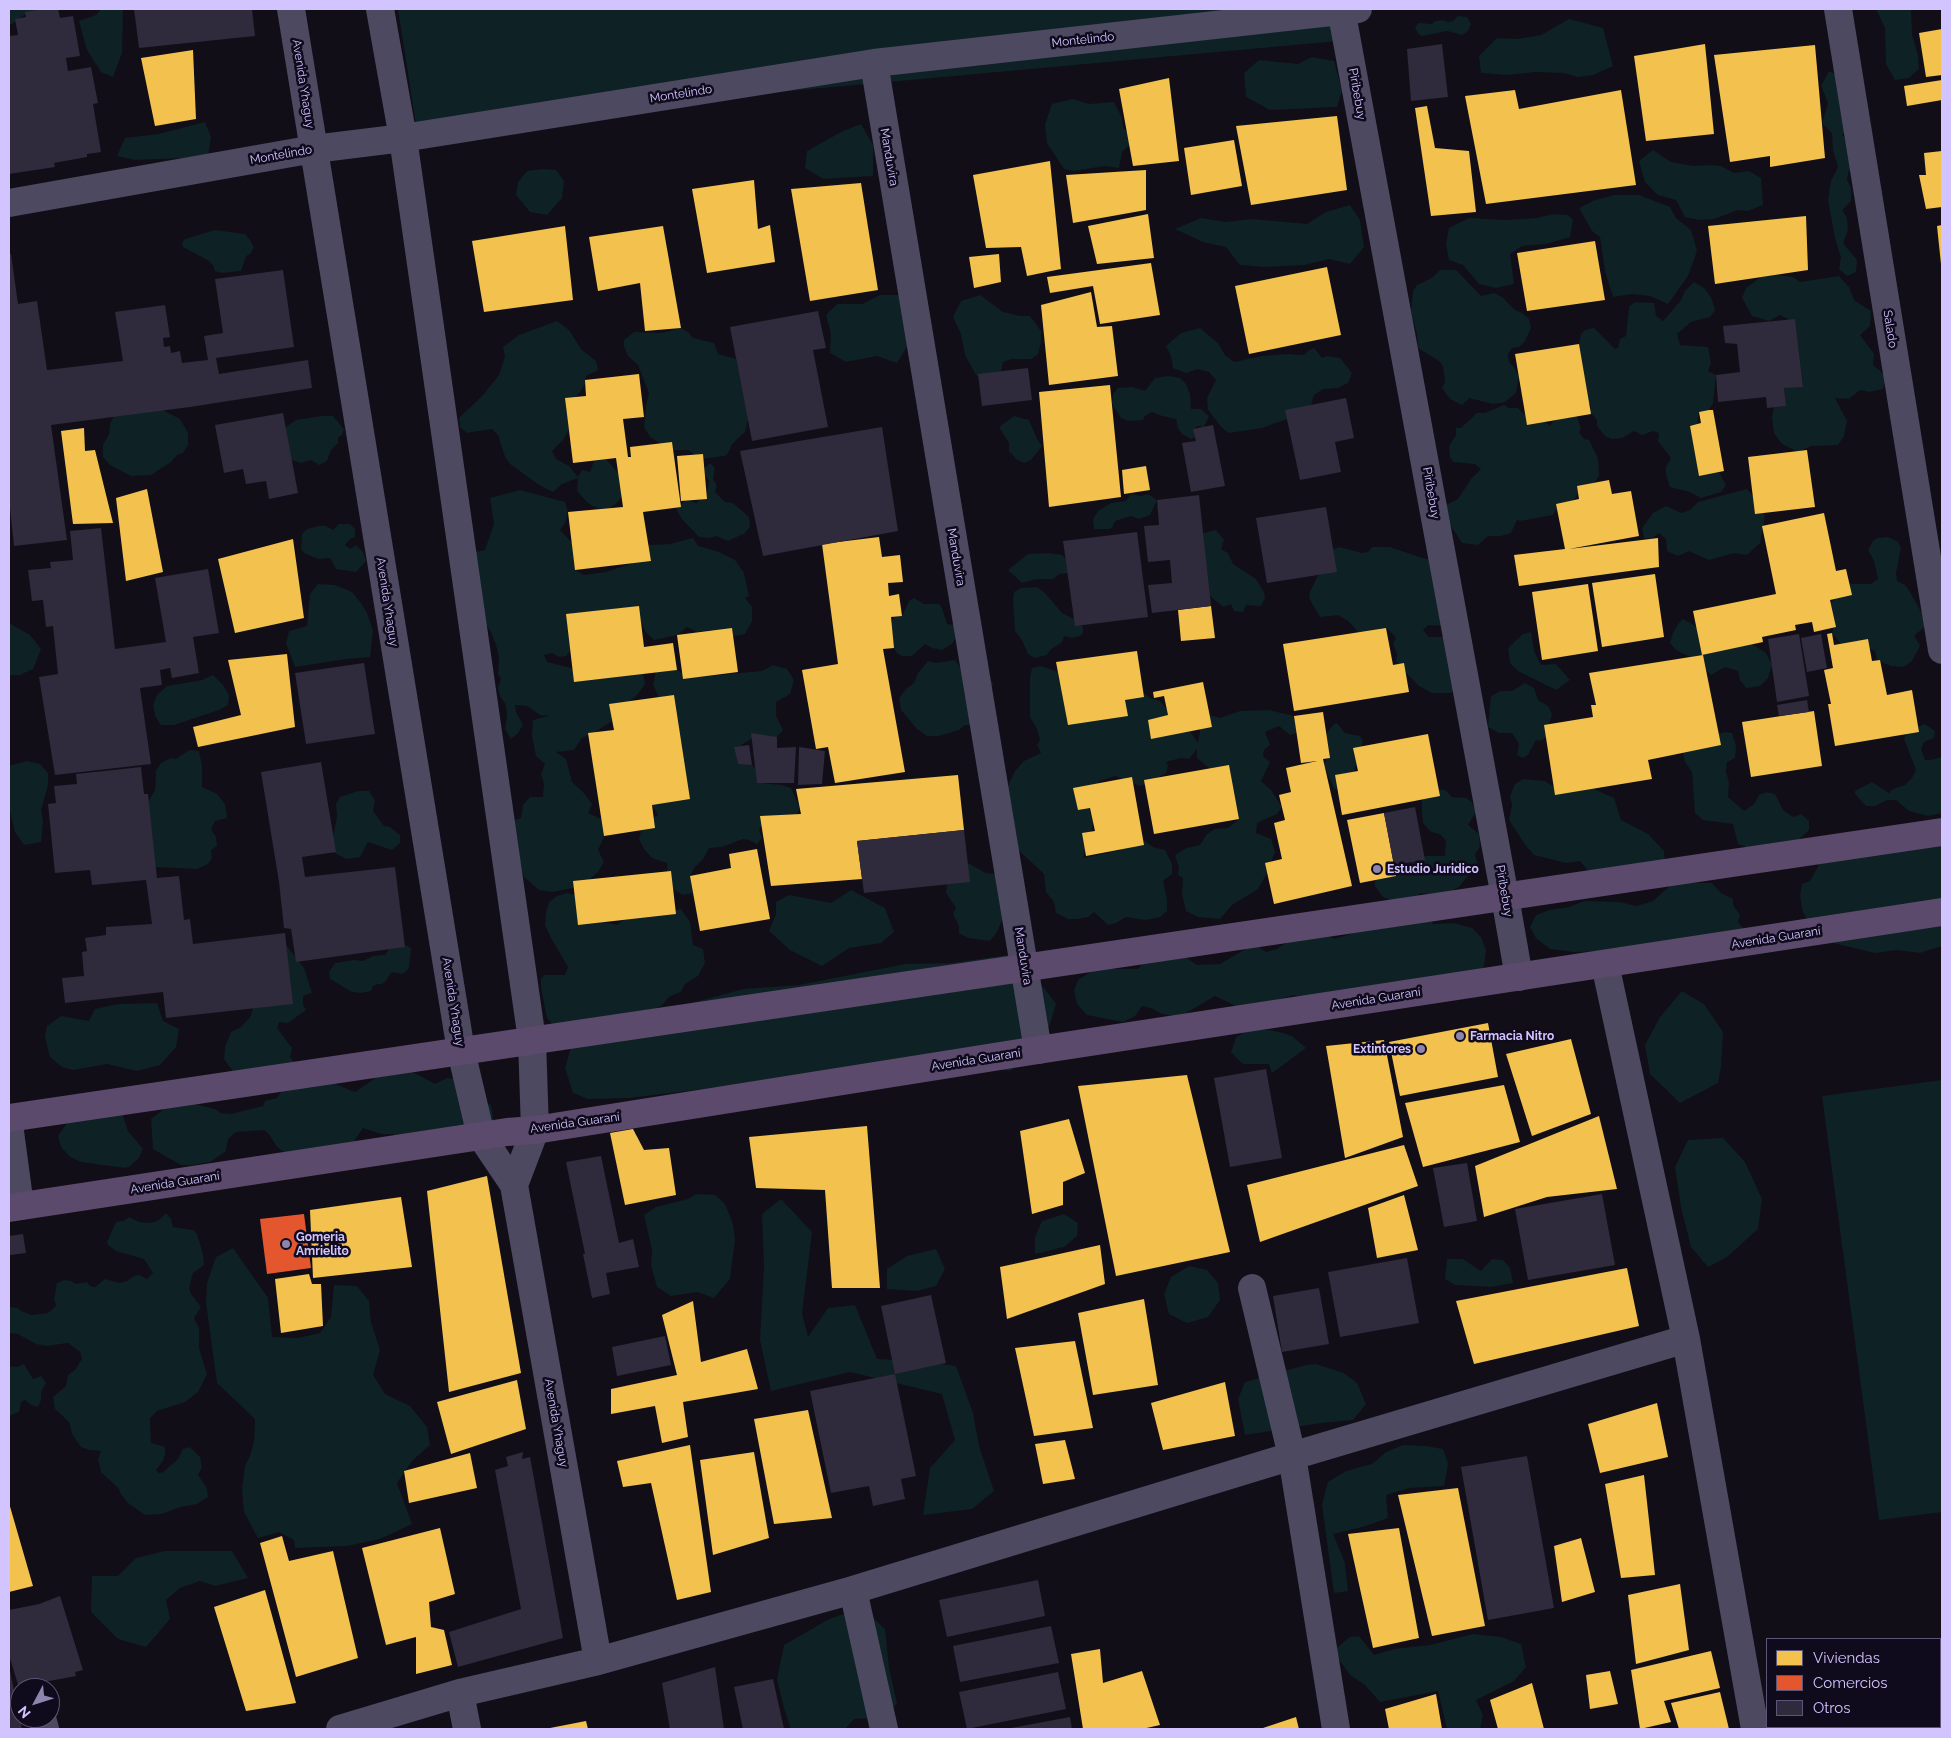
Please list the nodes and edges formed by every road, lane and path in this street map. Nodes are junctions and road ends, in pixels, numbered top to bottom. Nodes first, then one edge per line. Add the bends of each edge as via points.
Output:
1 (291, 9) edge
2 (380, 9) edge
3 (1347, 9) edge
4 (1838, 9) edge
5 (874, 63) junction
6 (402, 138) junction
7 (314, 149) junction
8 (9, 203) edge
9 (1942, 650) edge
10 (1942, 832) edge
11 (1505, 897) junction
12 (1942, 912) edge
13 (1605, 964) junction
14 (1026, 968) junction
15 (1519, 977) junction
16 (532, 1040) junction
17 (1038, 1050) junction
18 (461, 1051) junction
19 (9, 1118) edge
20 (9, 1124) edge
21 (535, 1130) junction
22 (481, 1136) junction
23 (514, 1185) junction
24 (14, 1207) edge
25 (1252, 1288) dead end
26 (1686, 1339) junction
27 (1292, 1456) junction
28 (853, 1590) junction
29 (598, 1661) junction
30 (460, 1694) junction
31 (340, 1729) edge
32 (467, 1729) edge
33 (884, 1729) edge
34 (1336, 1729) edge
35 (1755, 1729) edge

1 - 7 street, Avenida Yhaguy
2 - 6 street
3 - 5 street, Montelindo
3 - 11 street, Piribebuy
4 - 9 street, Salado
5 - 6 street, Montelindo
5 - 14 street, Manduvira
6 - 7 street, Montelindo
6 - 16 street
7 - 8 street, Montelindo
7 - 18 street, Avenida Yhaguy
10 - 11 main road
11 - 14 main road
11 - 15 street, Piribebuy
12 - 13 main road, Avenida Guaraní
13 - 15 main road, Avenida Guaraní
13 - 26 street
14 - 16 main road
14 - 17 street, Manduvira
15 - 17 main road, Avenida Guaraní
16 - 18 main road
16 - 21 street
17 - 21 main road, Avenida Guaraní
18 - 19 main road
18 - 22 street, Avenida Yhaguy
20 - 24 street
21 - 22 main road, Avenida Guaraní
21 - 23 street
22 - 23 street, Avenida Yhaguy
22 - 24 main road, Avenida Guaraní
23 - 29 street, Avenida Yhaguy
25 - 27 street
26 - 27 street
26 - 35 street
27 - 28 street
27 - 34 street
28 - 29 street
28 - 33 street
29 - 30 street
30 - 31 street
30 - 32 street

